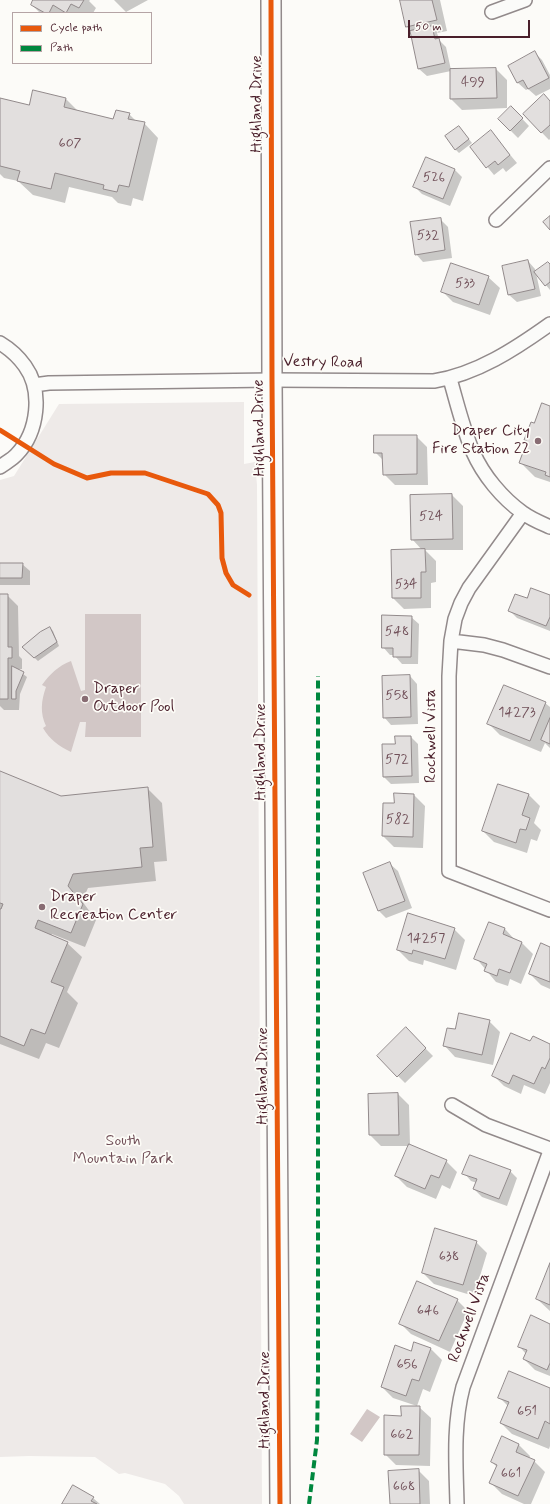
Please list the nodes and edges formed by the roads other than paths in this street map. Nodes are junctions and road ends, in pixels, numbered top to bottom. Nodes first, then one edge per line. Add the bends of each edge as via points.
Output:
1 (271, 0) edge
2 (525, 0) edge
3 (492, 12) dead end
4 (550, 168) edge
5 (496, 220) dead end
6 (550, 324) edge
7 (0, 343) edge
8 (450, 378) junction
9 (272, 380) junction
10 (34, 386) junction
11 (0, 467) edge
12 (523, 513) junction
13 (550, 527) edge
14 (451, 641) junction
15 (550, 668) edge
16 (550, 910) edge
17 (452, 1105) dead end
18 (550, 1150) edge
19 (280, 1504) edge
20 (457, 1504) edge

1 - 9 main road, Highland Drive
2 - 3 street
4 - 5 street
6 - 8 street, Vestry Road via 485,365
7 - 10 street via 12,351 25,367
8 - 9 street, Vestry Road via 408,382
8 - 12 street via 473,452 495,486
9 - 10 street, Vestry Road
9 - 19 main road, Highland Drive
10 - 11 street via 36,410 30,434 17,454
12 - 13 street
12 - 14 street, Rockwell Vista via 469,588 454,619
14 - 15 street via 503,650
14 - 16 street, Rockwell Vista via 449,872
17 - 18 street via 486,1125
18 - 20 street, Rockwell Vista via 463,1387 455,1435

